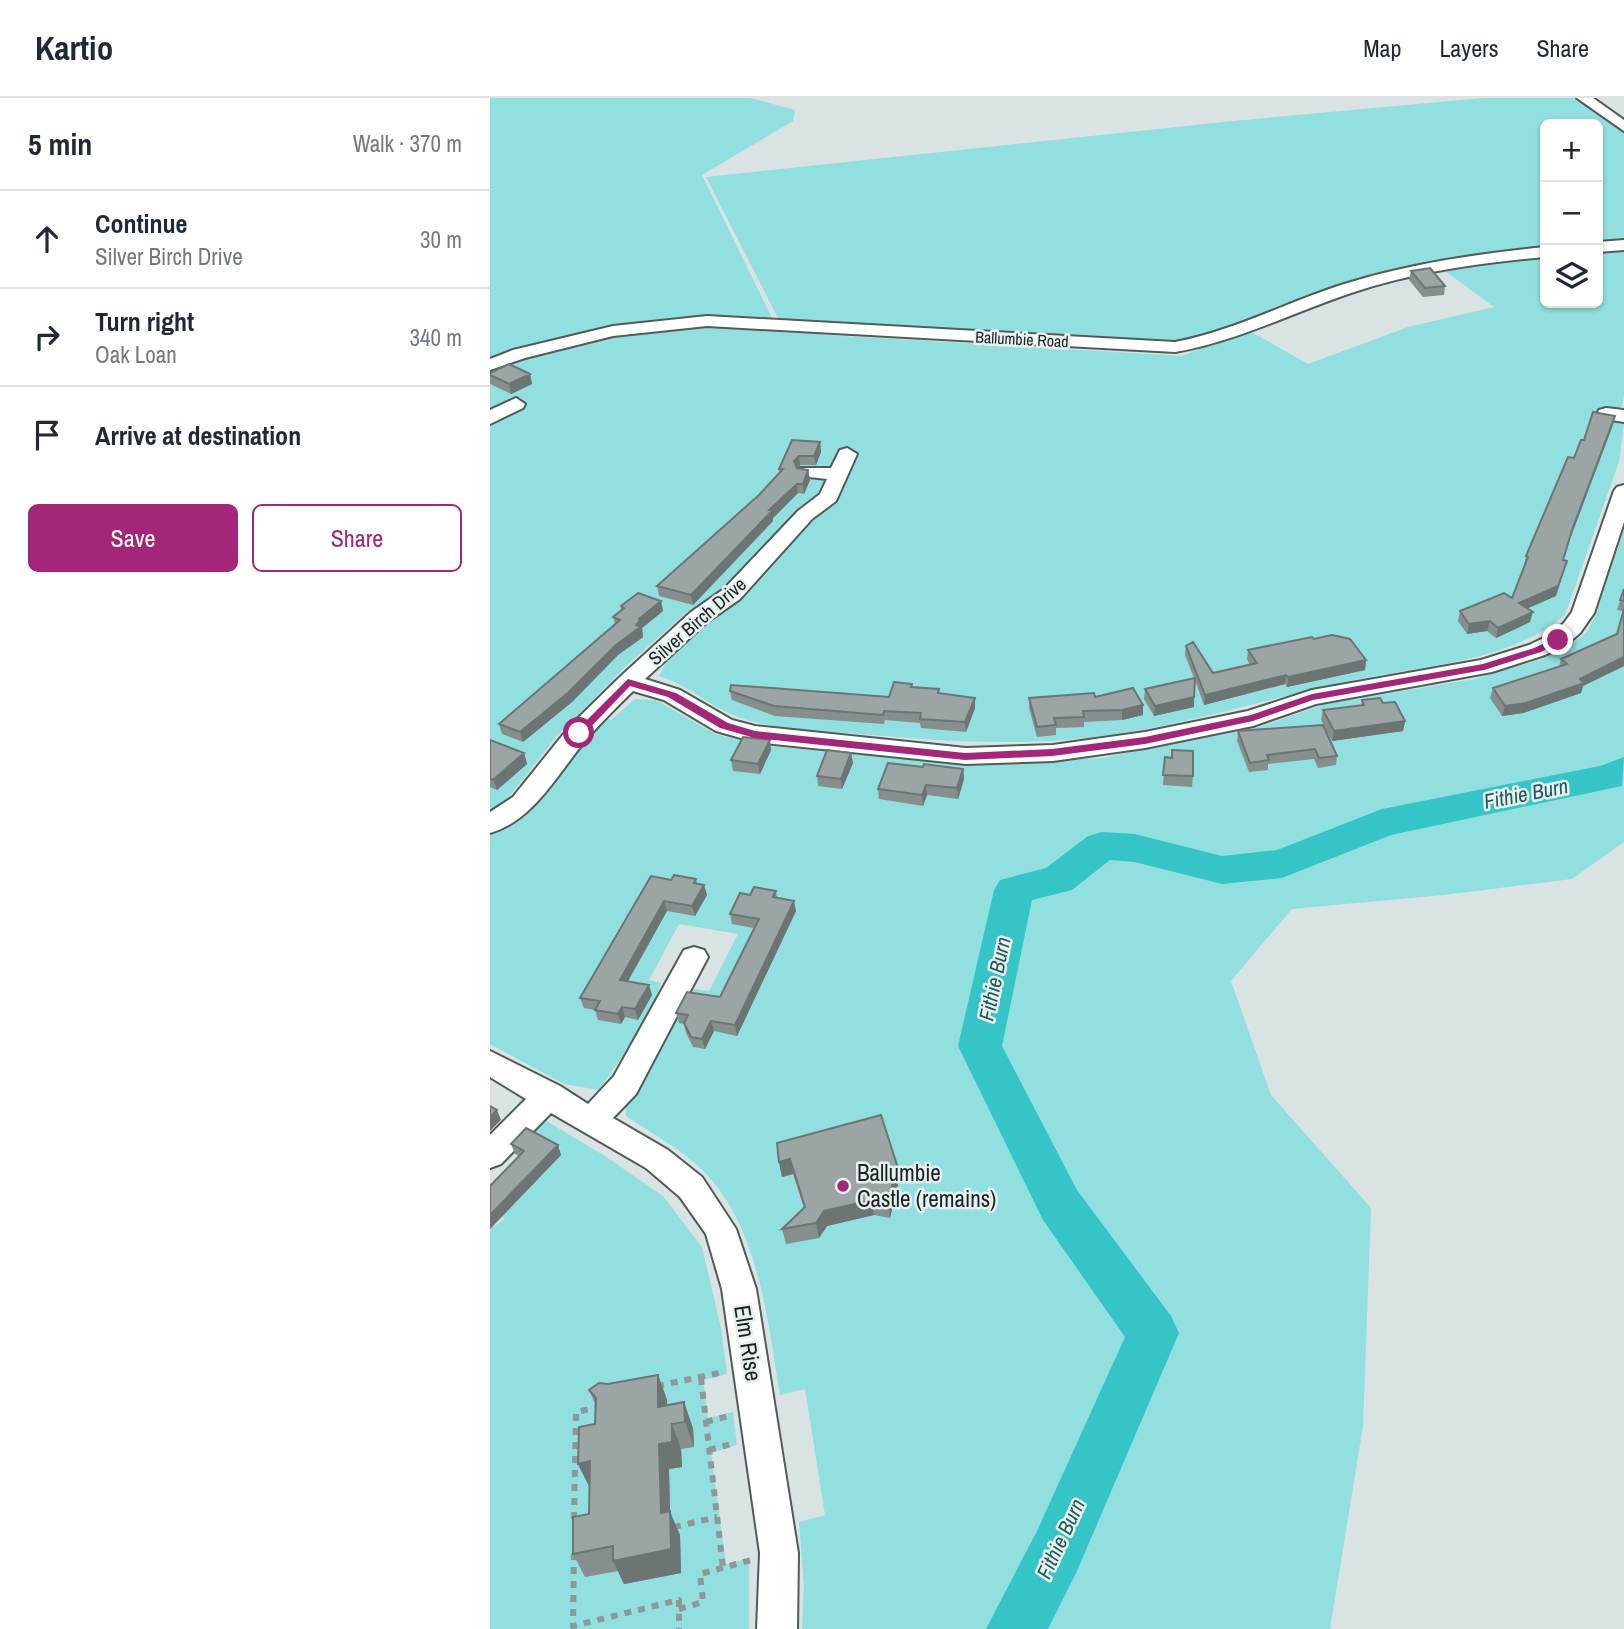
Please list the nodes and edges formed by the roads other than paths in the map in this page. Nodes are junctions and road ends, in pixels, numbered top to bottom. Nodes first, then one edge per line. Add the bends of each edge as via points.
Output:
1 (1584, 98) edge
2 (1624, 127) edge
3 (1624, 245) edge
4 (1603, 247) edge
5 (1540, 253) edge
6 (490, 365) edge
7 (516, 404) dead end
8 (490, 418) edge
9 (807, 472) edge
10 (1624, 491) edge
11 (628, 682) junction
12 (490, 824) edge
13 (694, 957) dead end
14 (490, 1063) edge
15 (549, 1096) junction
16 (592, 1120) junction
17 (490, 1155) edge
18 (777, 1629) edge

1 - 2 street
3 - 4 street
5 - 6 street, Ballumbie Road via 1387,276 1213,339 1175,347 707,321 613,331
7 - 8 street
9 - 11 street, Silver Birch Drive via 843,464 829,497 805,515 732,594 699,617
10 - 11 street via 1583,612 1558,640 1484,667 1312,698 1253,718 1145,740 1052,753 965,756 793,740 724,726 672,695
11 - 12 street, Silver Birch Drive via 522,803
13 - 16 street via 625,1085
14 - 15 street, Elm Rise
15 - 16 street, Elm Rise
15 - 17 street
16 - 18 street, Elm Rise via 657,1159 691,1186 720,1229 739,1289 779,1553

